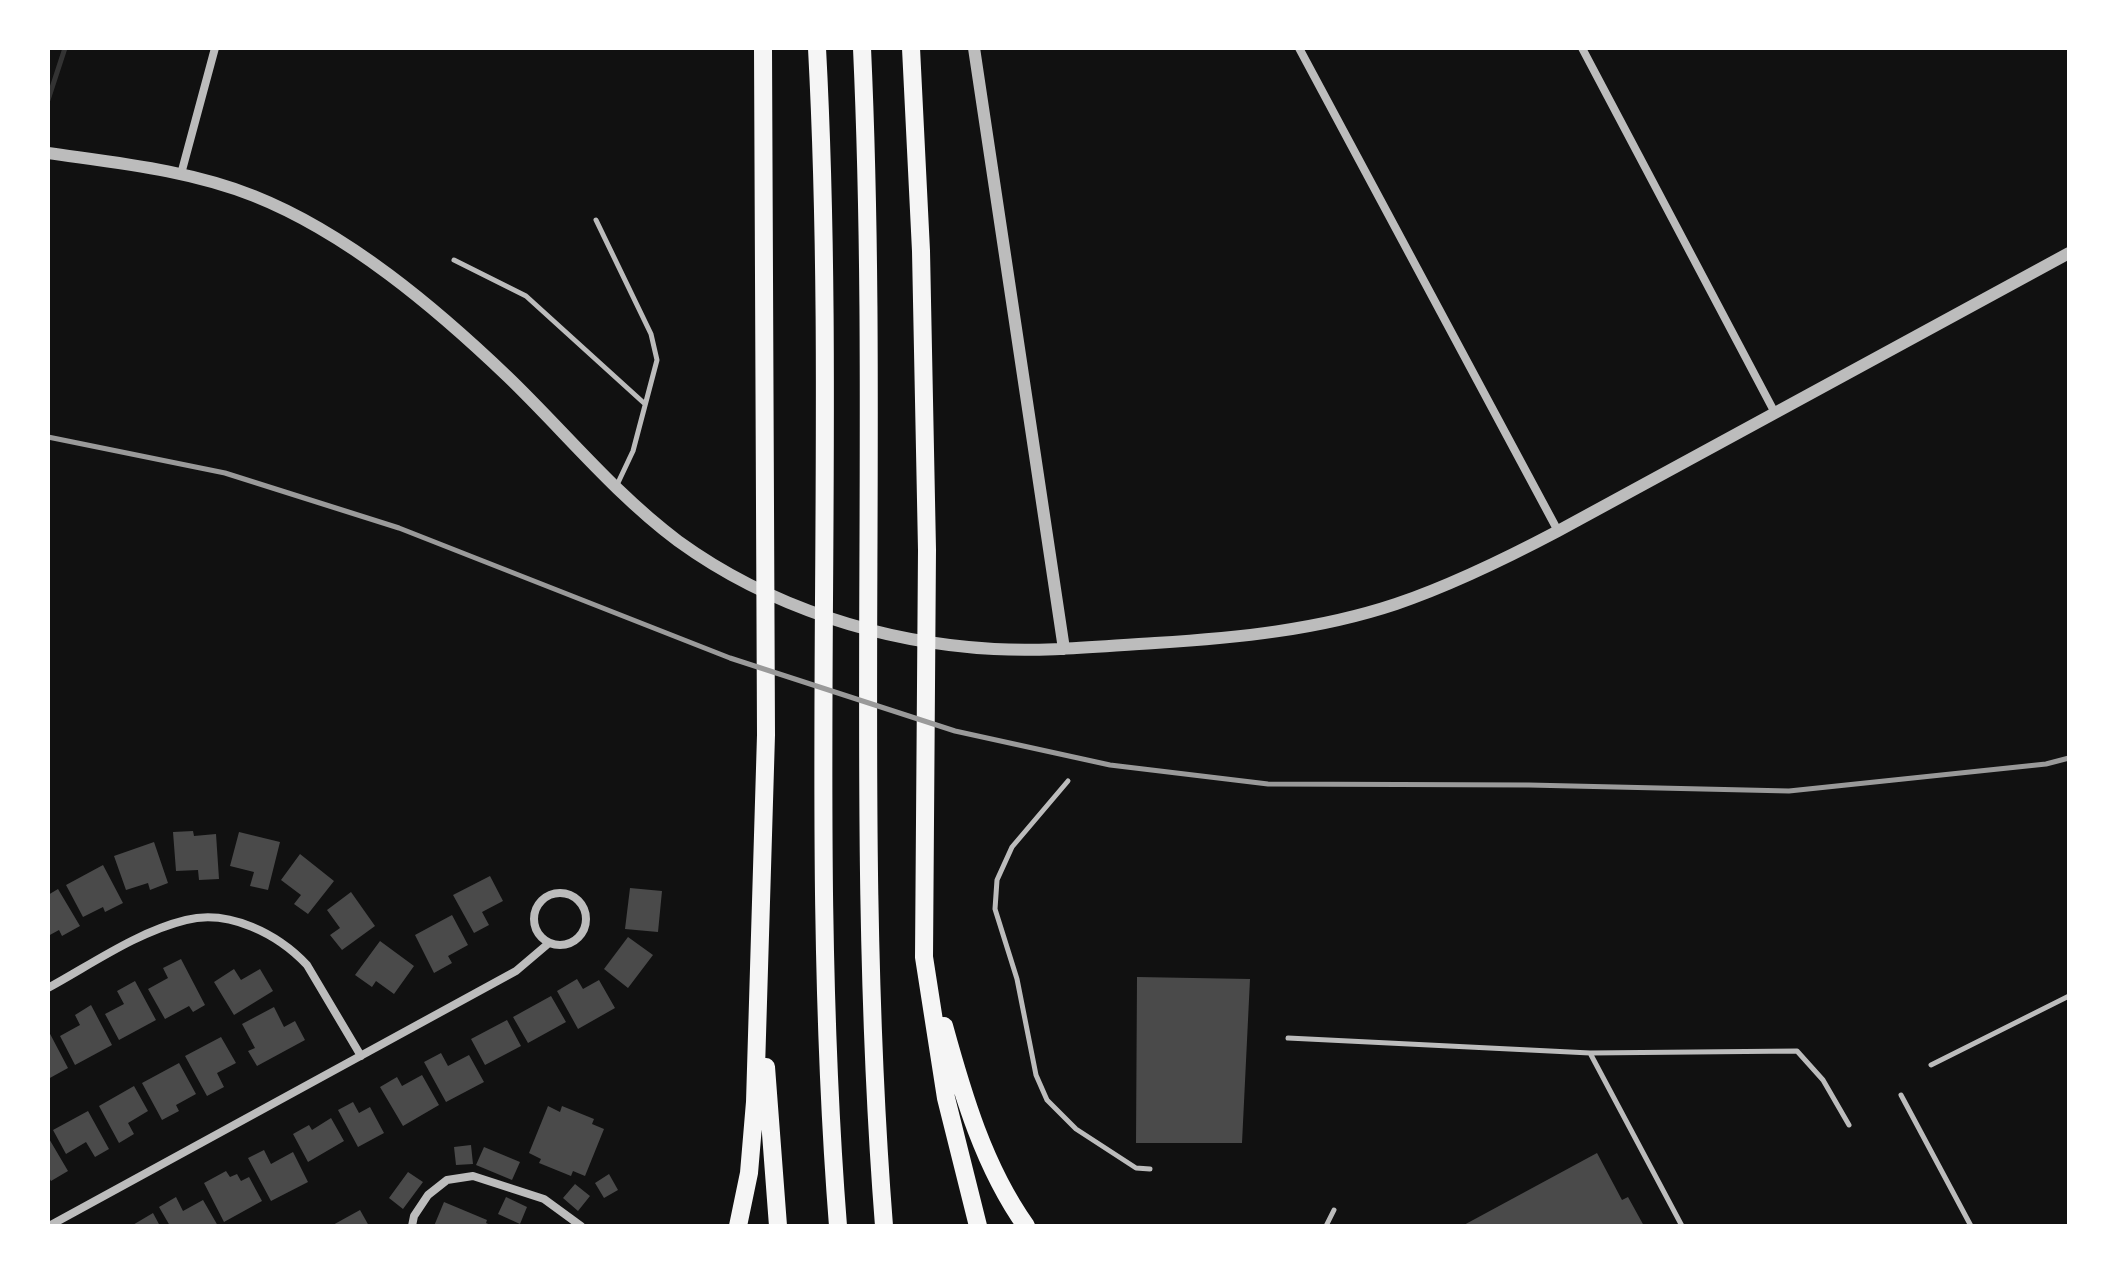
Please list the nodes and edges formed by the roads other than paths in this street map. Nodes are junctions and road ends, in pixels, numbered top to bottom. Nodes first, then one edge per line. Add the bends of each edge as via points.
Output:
1 (215, 48) edge
2 (763, 48) edge
3 (817, 48) edge
4 (862, 48) edge
5 (911, 48) edge
6 (974, 48) edge
7 (1299, 48) edge
8 (1582, 48) edge
9 (48, 153) edge
10 (181, 174) junction
11 (596, 220) dead end
12 (2069, 253) edge
13 (454, 260) dead end
14 (645, 404) junction
15 (1775, 413) junction
16 (615, 488) junction
17 (1558, 531) junction
18 (1064, 649) junction
19 (1068, 781) dead end
20 (549, 943) junction
21 (924, 957) junction
22 (48, 988) edge
23 (2069, 996) edge
24 (759, 1001) junction
25 (1288, 1038) dead end
26 (1590, 1053) junction
27 (361, 1056) junction
28 (1931, 1065) dead end
29 (1901, 1095) dead end
30 (1849, 1125) dead end
31 (1150, 1169) dead end
32 (1334, 1210) dead end
33 (49, 1226) edge
34 (412, 1226) edge
35 (581, 1226) edge
36 (738, 1226) edge
37 (778, 1226) edge
38 (838, 1226) edge
39 (884, 1226) edge
40 (978, 1226) edge
41 (1026, 1226) edge
42 (1326, 1226) edge
43 (1682, 1226) edge
44 (1971, 1226) edge

1 - 10 street
2 - 24 highway via 766,735
3 - 38 highway via 825,244 826,1030
4 - 39 highway via 869,243 871,1023
5 - 21 highway via 927,550
6 - 18 street
7 - 17 street
8 - 15 street
9 - 10 street
10 - 16 street via 277,207 366,260 478,349
11 - 14 lane via 651,334 657,360
12 - 15 street
13 - 14 lane via 526,296
14 - 16 lane via 633,451
15 - 17 street
16 - 18 street via 707,561 804,610 931,642
17 - 18 street via 1427,592 1323,624 1232,637
19 - 31 lane via 1012,847 997,880 995,909 1017,979 1036,1075 1047,1100 1076,1129 1136,1168
20 - 20 street via 534,924 539,903 554,893 573,896 586,914 583,932 569,944
20 - 27 street via 516,971
21 - 40 highway via 946,1098
21 - 41 highway via 980,1140
22 - 27 street via 164,927 188,919 237,922 280,941 307,965
23 - 28 lane
24 - 36 highway via 749,1173
24 - 37 highway
25 - 26 lane
26 - 30 lane via 1797,1051 1823,1080
26 - 43 lane
27 - 33 street
29 - 44 lane
32 - 42 lane
34 - 35 street via 428,1195 447,1180 473,1176 544,1199

